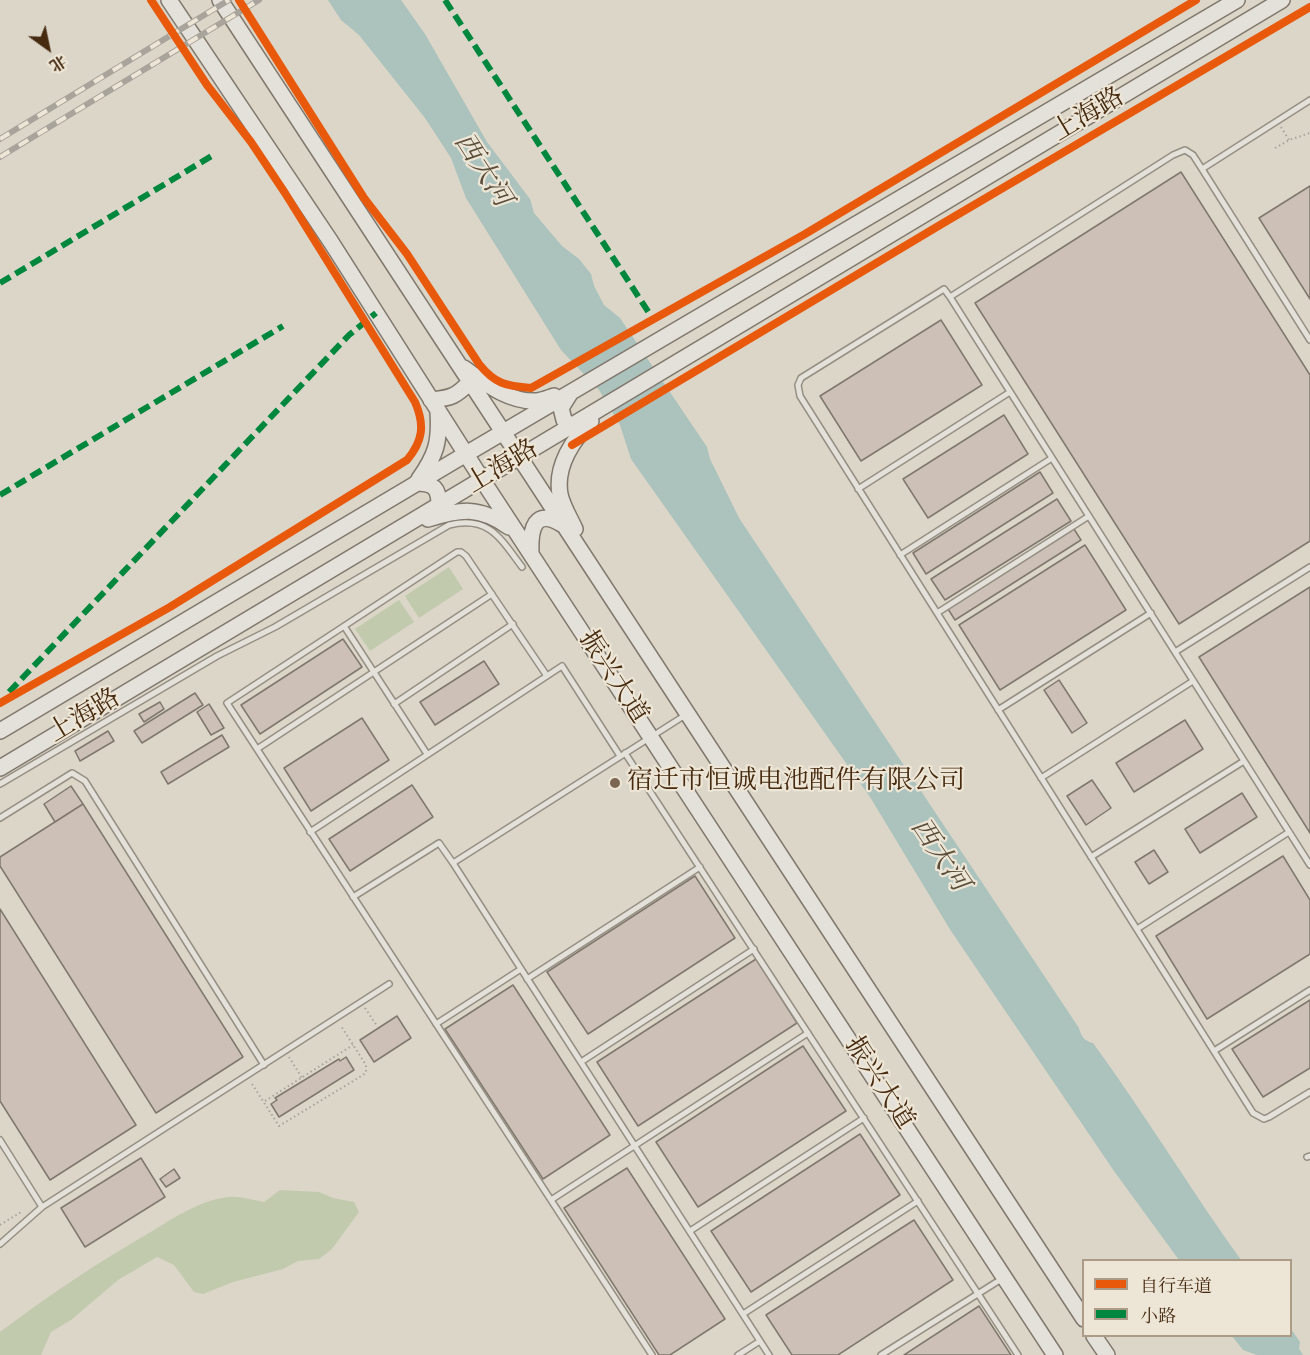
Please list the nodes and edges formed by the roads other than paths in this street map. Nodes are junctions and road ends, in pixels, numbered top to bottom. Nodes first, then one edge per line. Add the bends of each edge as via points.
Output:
1 (169, 0) edge
2 (220, 0) edge
3 (1237, 0) edge
4 (1282, 0) edge
5 (1310, 100) edge
6 (1202, 168) junction
7 (950, 297) junction
8 (1310, 340) edge
9 (458, 364) junction
10 (470, 382) junction
11 (571, 392) junction
12 (1010, 392) junction
13 (434, 404) junction
14 (601, 410) junction
15 (572, 427) junction
16 (503, 432) junction
17 (466, 454) junction
18 (520, 458) junction
19 (1052, 458) junction
20 (483, 480) junction
21 (416, 483) junction
22 (858, 489) junction
23 (439, 506) junction
24 (1089, 516) junction
25 (563, 525) junction
26 (405, 526) junction
27 (517, 532) junction
28 (900, 555) junction
29 (527, 561) junction
30 (591, 567) junction
31 (1310, 567) edge
32 (492, 594) junction
33 (937, 613) junction
34 (1150, 613) junction
35 (513, 624) junction
36 (344, 626) junction
37 (1175, 652) junction
38 (374, 672) junction
39 (547, 676) junction
40 (1193, 681) junction
41 (394, 704) junction
42 (998, 710) junction
43 (687, 713) junction
44 (0, 731) edge
45 (651, 737) junction
46 (257, 749) junction
47 (427, 754) junction
48 (623, 754) junction
49 (1244, 761) junction
50 (0, 768) edge
51 (1041, 778) junction
52 (0, 783) edge
53 (0, 818) edge
54 (310, 832) junction
55 (1290, 832) junction
56 (1091, 858) junction
57 (453, 863) junction
58 (1310, 865) edge
59 (700, 867) junction
60 (353, 897) junction
61 (1137, 929) junction
62 (754, 949) junction
63 (521, 969) junction
64 (527, 979) junction
65 (389, 984) dead end
66 (1310, 990) edge
67 (436, 1024) junction
68 (808, 1033) junction
69 (1214, 1051) junction
70 (581, 1062) junction
71 (264, 1065) junction
72 (1310, 1092) edge
73 (864, 1118) junction
74 (0, 1140) edge
75 (635, 1146) junction
76 (551, 1200) junction
77 (918, 1201) junction
78 (42, 1207) junction
79 (690, 1231) junction
80 (0, 1244) edge
81 (1004, 1277) junction
82 (978, 1293) junction
83 (743, 1314) junction
84 (1082, 1317) edge
85 (1095, 1337) edge
86 (760, 1341) junction
87 (652, 1355) edge
88 (738, 1355) edge
89 (769, 1355) edge
90 (881, 1355) edge
91 (1018, 1355) edge
92 (1055, 1355) edge
93 (1107, 1355) edge

1 - 13 main road, 振兴大道
2 - 9 main road, 振兴大道
3 - 11 main road, 上海路
4 - 14 main road, 上海路
5 - 6 lane
6 - 7 lane via 1190,152 1180,151
6 - 8 lane
7 - 12 lane
7 - 22 lane via 944,289 801,378 798,386 805,404
9 - 10 main road, 振兴大道
9 - 11 main road via 498,392 515,398 536,401
10 - 13 main road via 457,395
10 - 16 main road, 振兴大道
11 - 15 main road via 561,408 564,420
11 - 16 main road, 上海路
12 - 19 lane
12 - 22 lane
13 - 17 main road, 振兴大道
13 - 21 main road via 438,444
14 - 15 main road, 上海路
14 - 30 main road via 572,445 560,479 560,495
15 - 18 main road, 上海路
16 - 17 main road, 上海路
16 - 18 main road, 振兴大道
17 - 20 main road, 振兴大道
17 - 21 main road, 上海路
18 - 20 main road, 上海路
18 - 25 main road, 振兴大道
19 - 24 lane
19 - 28 lane
20 - 23 main road, 上海路
20 - 27 main road, 振兴大道
21 - 23 main road via 429,483 435,489
21 - 44 main road, 上海路
22 - 28 lane
23 - 26 main road, 上海路
24 - 33 lane
24 - 34 lane
25 - 29 main road via 552,518 537,522 532,528
25 - 30 main road, 振兴大道
26 - 27 main road via 454,511 476,511
26 - 50 main road, 上海路
27 - 29 main road, 振兴大道
28 - 33 lane
29 - 45 main road, 振兴大道
29 - 52 lane via 489,528 478,523 449,525
30 - 43 main road, 振兴大道
31 - 37 lane
32 - 35 lane
32 - 36 lane via 466,555 457,552
32 - 38 lane
33 - 42 lane
34 - 37 lane
34 - 42 lane
35 - 39 lane
35 - 41 lane
36 - 38 lane
36 - 46 lane via 227,703
37 - 40 lane
38 - 41 lane
38 - 46 lane
39 - 47 lane
39 - 48 lane via 562,666
40 - 49 lane
40 - 51 lane
41 - 47 lane
42 - 51 lane
43 - 45 lane
43 - 84 main road, 振兴大道
45 - 48 lane
45 - 81 main road, 振兴大道
46 - 54 lane
47 - 54 lane
48 - 57 lane
48 - 59 lane
49 - 55 lane
49 - 56 lane
51 - 56 lane
53 - 71 lane via 72,773 85,781
54 - 60 lane
55 - 58 lane
55 - 61 lane
56 - 61 lane
57 - 60 lane via 439,843
57 - 63 lane
59 - 62 lane
59 - 64 lane
60 - 67 lane
61 - 69 lane
62 - 68 lane
62 - 70 lane
63 - 64 lane
63 - 67 lane
64 - 70 lane
65 - 71 lane
66 - 69 lane
67 - 76 lane
68 - 73 lane
68 - 75 lane
69 - 72 lane via 1258,1118 1269,1118
70 - 75 lane
71 - 78 lane
73 - 77 lane
73 - 79 lane
74 - 78 lane
75 - 76 lane
75 - 79 lane
76 - 87 lane
77 - 82 lane
77 - 83 lane
78 - 80 lane
79 - 83 lane
81 - 82 lane
81 - 92 main road, 振兴大道
82 - 90 lane
82 - 91 lane
83 - 86 lane
85 - 93 main road
86 - 88 lane
86 - 89 lane

